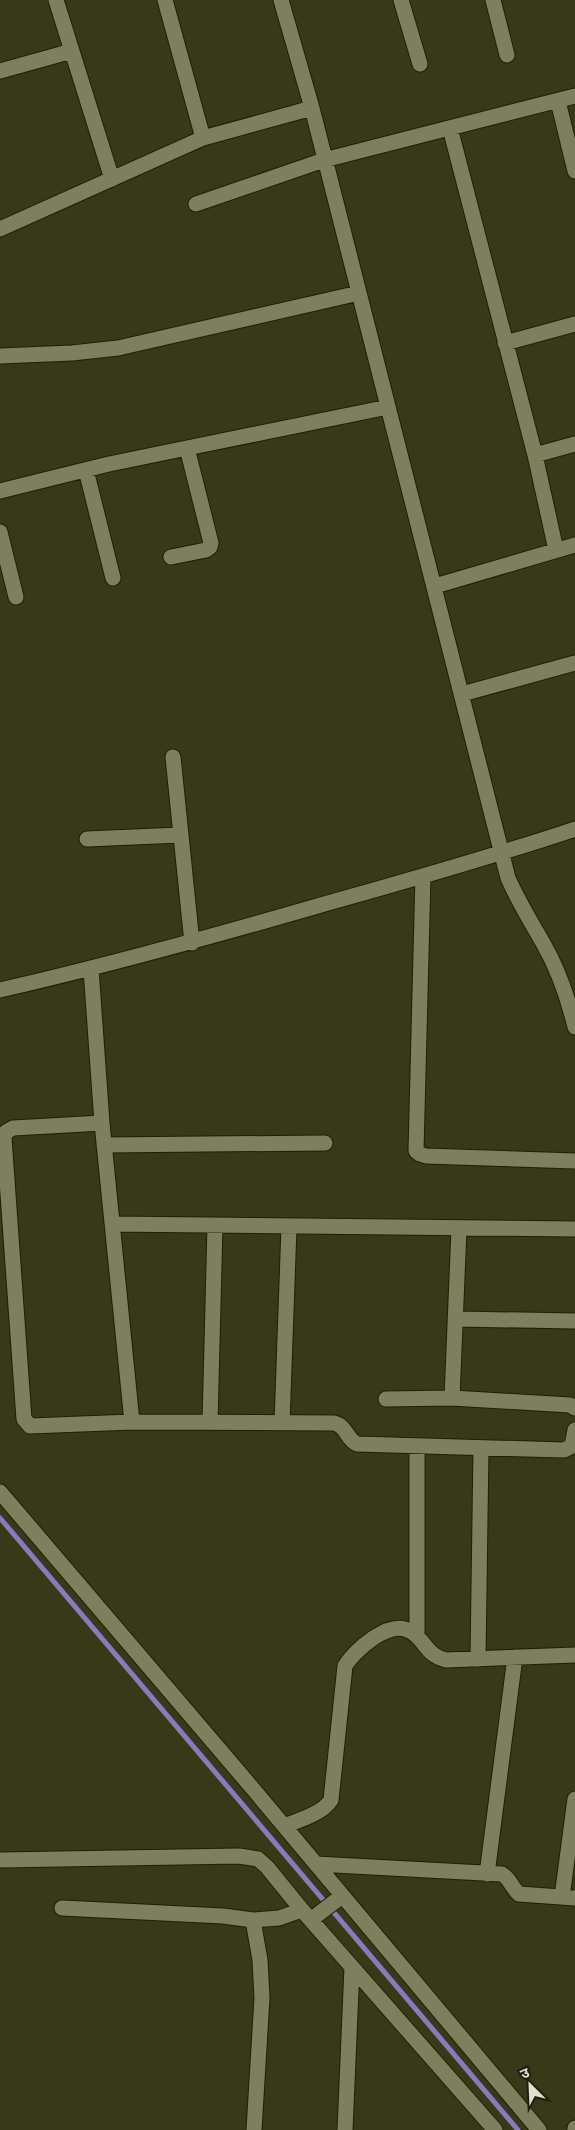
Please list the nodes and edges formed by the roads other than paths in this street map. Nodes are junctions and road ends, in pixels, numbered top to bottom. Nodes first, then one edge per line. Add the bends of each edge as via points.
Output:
1 (56, 0) edge
2 (165, 0) edge
3 (281, 0) edge
4 (401, 0) edge
5 (493, 0) edge
6 (72, 51) junction
7 (507, 54) dead end
8 (420, 64) dead end
9 (0, 71) edge
10 (575, 96) edge
11 (558, 100) junction
12 (312, 108) junction
13 (450, 128) junction
14 (203, 138) junction
15 (324, 160) junction
16 (575, 171) edge
17 (112, 179) junction
18 (196, 204) dead end
19 (0, 230) edge
20 (359, 293) junction
21 (575, 324) edge
22 (505, 343) junction
23 (0, 356) edge
24 (388, 407) junction
25 (575, 444) edge
26 (187, 448) junction
27 (535, 455) junction
28 (86, 470) junction
29 (0, 491) edge
30 (0, 532) edge
31 (575, 545) edge
32 (556, 550) junction
33 (171, 558) dead end
34 (113, 578) dead end
35 (435, 586) junction
36 (16, 597) dead end
37 (575, 663) edge
38 (462, 694) junction
39 (172, 757) dead end
40 (575, 830) edge
41 (180, 835) junction
42 (88, 839) dead end
43 (503, 854) junction
44 (423, 876) junction
45 (192, 943) junction
46 (92, 969) junction
47 (0, 990) edge
48 (575, 1027) edge
49 (102, 1123) junction
50 (325, 1143) dead end
51 (104, 1145) junction
52 (575, 1161) edge
53 (112, 1224) junction
54 (216, 1226) junction
55 (289, 1227) junction
56 (459, 1229) junction
57 (575, 1229) edge
58 (456, 1319) junction
59 (575, 1321) edge
60 (452, 1398) junction
61 (386, 1399) dead end
62 (575, 1408) edge
63 (132, 1422) junction
64 (210, 1422) junction
65 (282, 1423) junction
66 (575, 1430) edge
67 (417, 1446) junction
68 (481, 1448) junction
69 (0, 1492) edge
70 (417, 1636) junction
71 (575, 1655) edge
72 (514, 1657) junction
73 (478, 1658) junction
74 (575, 1799) edge
75 (284, 1826) junction
76 (0, 1860) edge
77 (316, 1864) junction
78 (487, 1874) junction
79 (568, 1898) edge
80 (338, 1899) junction
81 (62, 1908) dead end
82 (312, 1914) junction
83 (253, 1920) junction
84 (352, 1967) junction
85 (535, 2129) edge
86 (254, 2130) edge
87 (345, 2130) edge
88 (495, 2130) edge

1 - 6 street
2 - 14 street
3 - 12 street
4 - 8 street
5 - 7 street
6 - 9 street
6 - 17 street
10 - 11 street
11 - 13 street
11 - 16 street
12 - 14 street
12 - 15 street
13 - 15 street
13 - 22 street
14 - 17 street
15 - 18 street
15 - 20 street
17 - 19 street
20 - 23 street via 118,348
20 - 24 street
21 - 22 street
22 - 27 street
24 - 26 street
24 - 35 street
25 - 27 street
26 - 28 street
26 - 33 street via 211,543 206,550
27 - 32 street
28 - 29 street
28 - 34 street
30 - 36 street
31 - 32 street
32 - 35 street
35 - 38 street
37 - 38 street
38 - 43 street
39 - 41 street
40 - 43 street
41 - 42 street
41 - 45 street
43 - 44 street
43 - 48 street via 515,895 560,978
44 - 45 street
44 - 52 street via 416,1151 426,1156
45 - 46 street
46 - 47 street
46 - 49 street
49 - 51 street
49 - 63 street via 12,1128 4,1138 24,1419 30,1426
50 - 51 street
51 - 53 street
53 - 54 street
53 - 63 street
54 - 55 street
54 - 64 street
55 - 56 street
55 - 65 street
56 - 57 street
56 - 58 street
58 - 59 street
58 - 60 street
60 - 61 street
60 - 62 street via 570,1404
63 - 64 street
64 - 65 street
65 - 67 street via 334,1423 342,1426 350,1440 357,1444
66 - 68 street via 572,1446 564,1450
67 - 68 street
67 - 70 street
68 - 73 street
69 - 75 street
70 - 73 street via 428,1652 436,1657 446,1660
70 - 75 street via 398,1628 364,1644 352,1655 345,1666 342,1682 330,1800 320,1810
71 - 72 street
72 - 73 street
72 - 78 street
74 - 79 street
75 - 77 street
76 - 82 street via 250,1857 267,1867
77 - 78 street
77 - 80 street
78 - 79 street via 507,1877 520,1894
80 - 82 street
80 - 85 street
81 - 83 street
82 - 83 street
82 - 84 street
83 - 86 street via 262,1998
84 - 87 street
84 - 88 street

